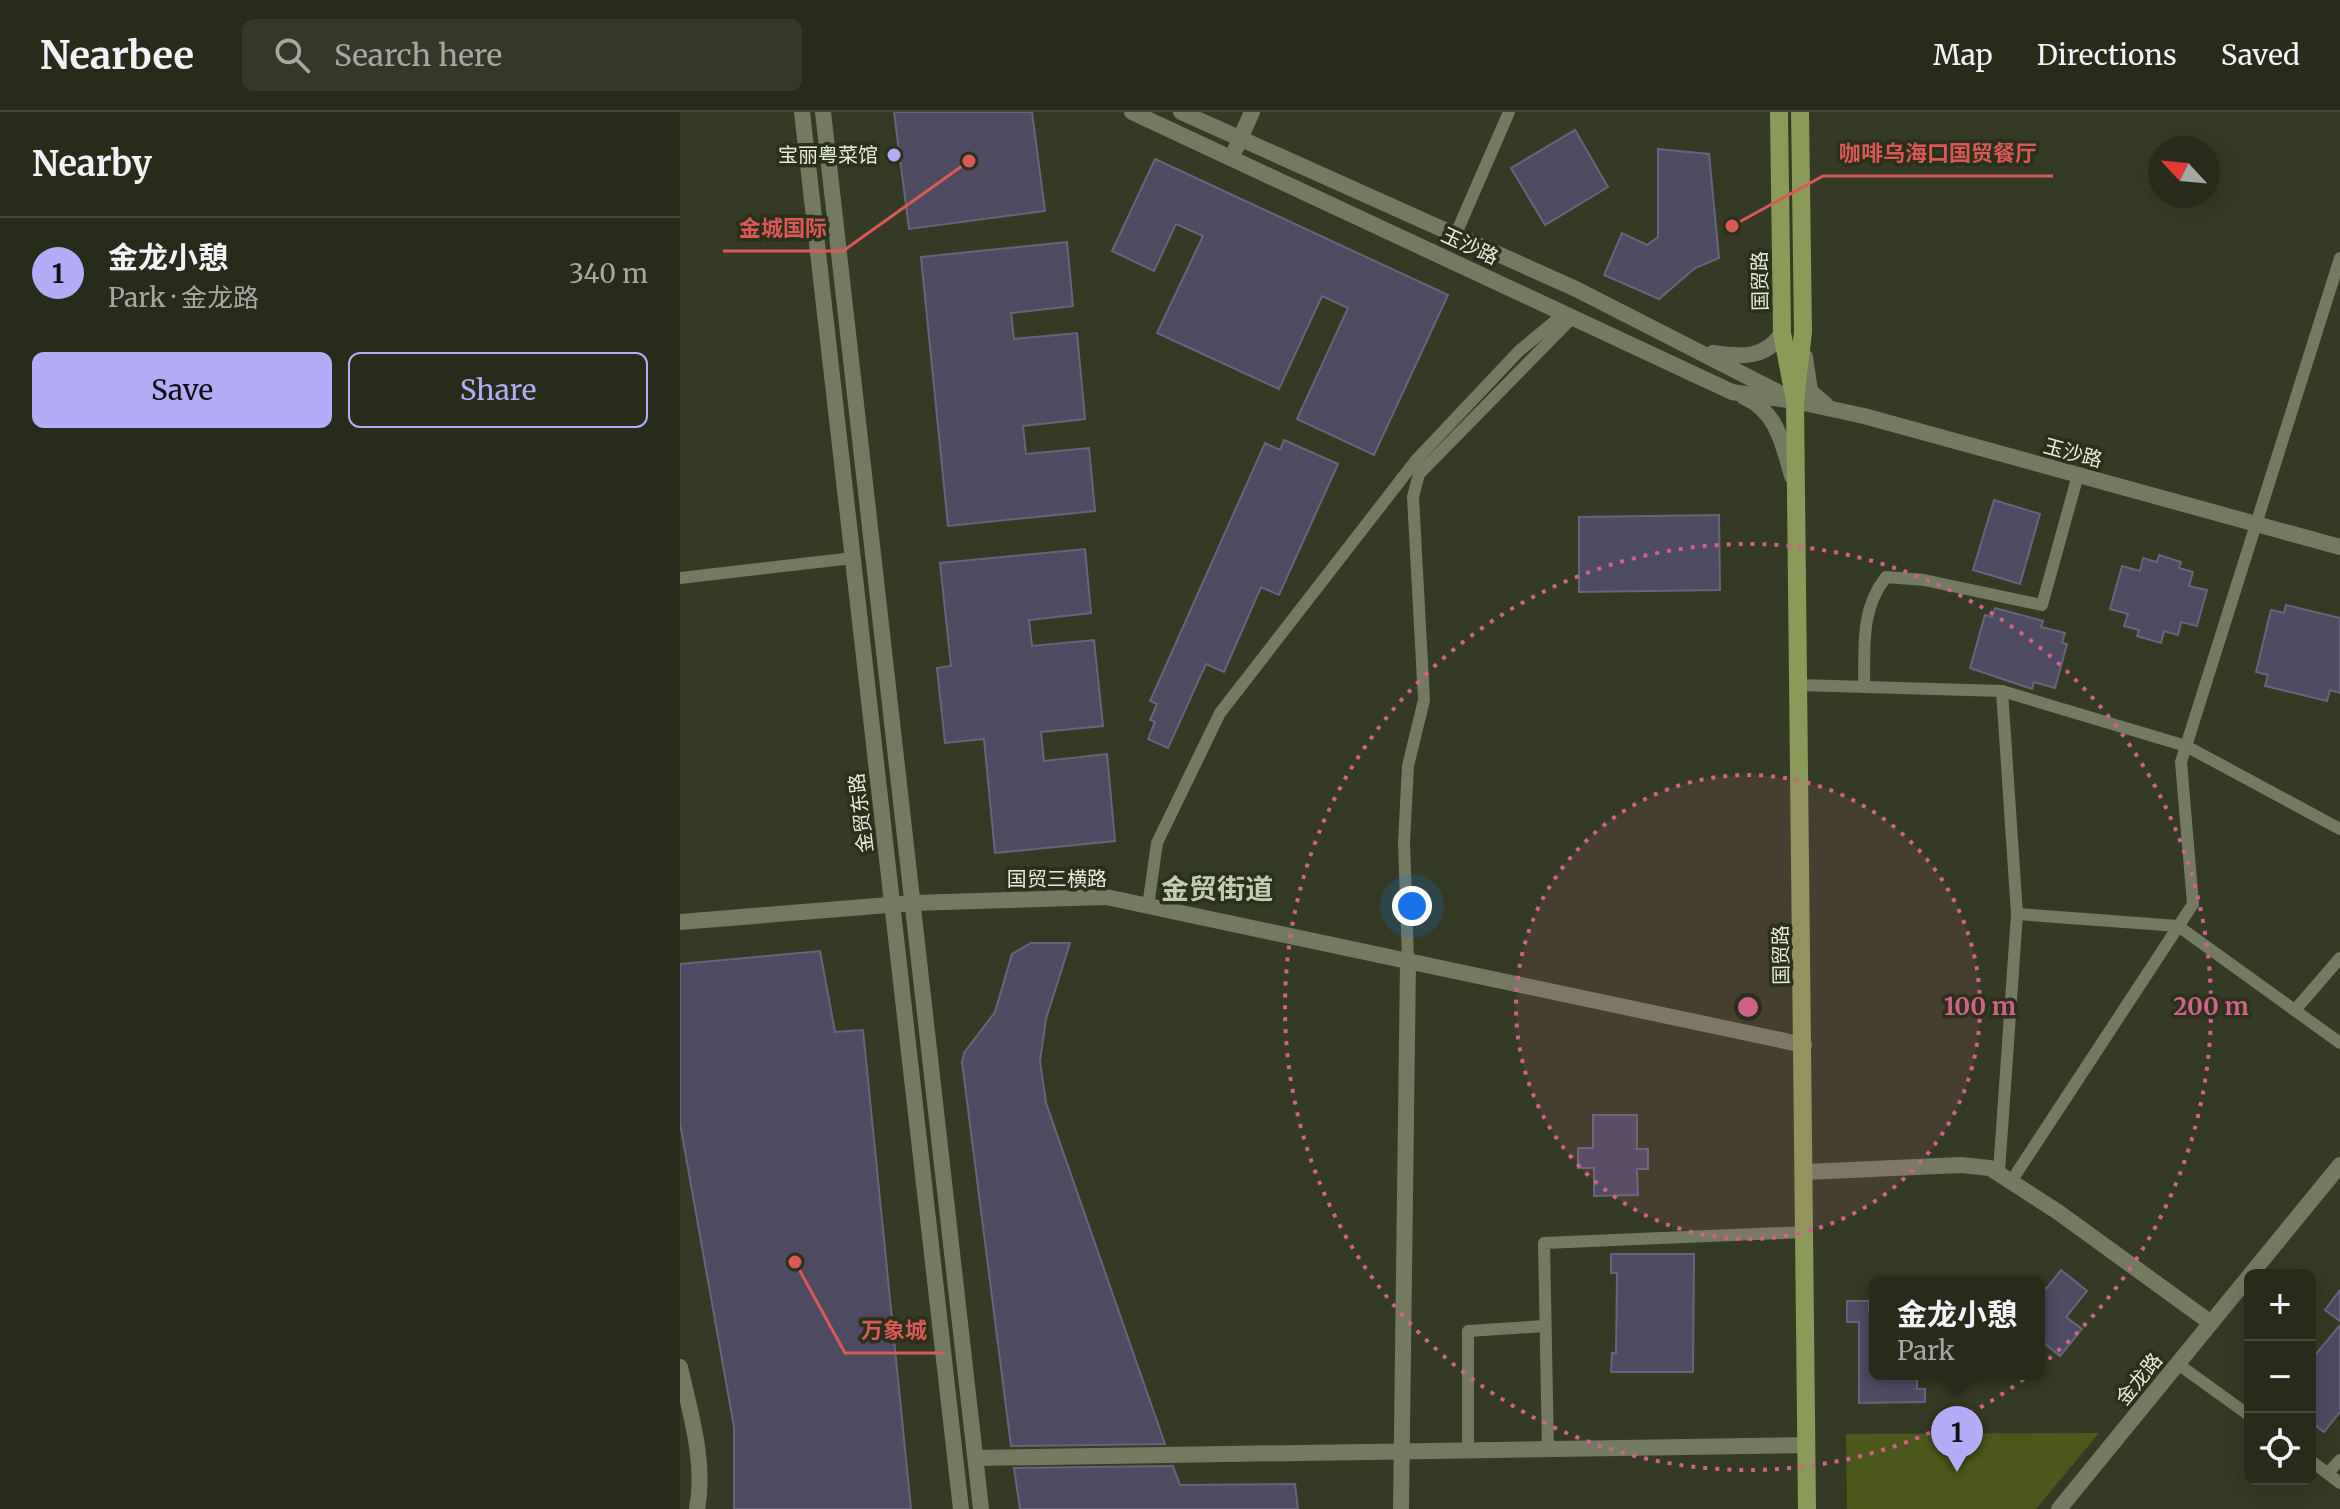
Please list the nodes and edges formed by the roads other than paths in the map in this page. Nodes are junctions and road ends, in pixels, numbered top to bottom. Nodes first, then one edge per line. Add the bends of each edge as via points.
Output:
1 (802, 112) edge
2 (823, 112) edge
3 (1132, 112) edge
4 (1181, 112) edge
5 (1252, 112) edge
6 (1509, 112) edge
7 (1779, 112) edge
8 (1800, 112) edge
9 (1240, 139) junction
10 (1233, 157) junction
11 (1458, 229) dead end
12 (2340, 258) edge
13 (1569, 315) junction
14 (1803, 332) junction
15 (1782, 333) junction
16 (1700, 351) junction
17 (1732, 392) junction
18 (1795, 401) junction
19 (1839, 411) junction
20 (2078, 475) junction
21 (1797, 495) junction
22 (2256, 524) junction
23 (2340, 547) edge
24 (853, 558) junction
25 (680, 578) edge
26 (1799, 685) junction
27 (1864, 687) junction
28 (2002, 691) junction
29 (2186, 746) junction
30 (2340, 829) edge
31 (913, 903) junction
32 (892, 905) junction
33 (1148, 906) junction
34 (2017, 914) junction
35 (680, 922) edge
36 (2178, 926) junction
37 (2340, 958) edge
38 (1408, 961) junction
39 (2295, 1010) junction
40 (2340, 1043) edge
41 (1804, 1045) junction
42 (2340, 1165) edge
43 (1805, 1172) junction
44 (2006, 1176) junction
45 (1805, 1232) junction
46 (2211, 1323) junction
47 (1545, 1326) junction
48 (2178, 1364) junction
49 (680, 1367) edge
50 (2246, 1413) edge
51 (1807, 1445) junction
52 (1548, 1449) junction
53 (1468, 1450) junction
54 (1400, 1452) junction
55 (976, 1458) junction
56 (2340, 1460) edge
57 (2316, 1464) edge
58 (2328, 1473) junction
59 (2340, 1483) edge
60 (697, 1509) edge
61 (961, 1509) edge
62 (981, 1509) edge
63 (1401, 1509) edge
64 (1807, 1509) edge
65 (2059, 1509) edge

1 - 24 main road, 金贸东路
2 - 31 main road, 金贸东路
3 - 10 main road, 玉沙路
4 - 9 main road, 玉沙路
5 - 9 main road
6 - 11 street
7 - 15 main road, 国贸路
8 - 14 main road, 国贸路
9 - 10 main road
9 - 16 main road, 玉沙路 via 1576,289
10 - 13 main road, 玉沙路
12 - 22 street
13 - 17 main road, 玉沙路
13 - 33 street via 1519,351 1417,459 1220,713 1157,843
13 - 38 street via 1419,474 1413,497 1424,700 1408,766
14 - 18 main road, 国贸路
14 - 19 main road via 1810,391
15 - 16 main road via 1770,348 1751,355
15 - 18 main road, 国贸路
16 - 18 main road, 玉沙路
17 - 18 main road, 玉沙路
17 - 21 main road via 1768,413
18 - 19 main road, 玉沙路
18 - 21 main road, 国贸路
19 - 20 main road, 玉沙路
20 - 22 main road, 玉沙路
20 - 27 street via 2042,605 1886,577 1865,616
21 - 26 main road, 国贸路
22 - 23 main road, 玉沙路
22 - 29 street
24 - 25 street
24 - 32 main road, 金贸东路
26 - 27 street
26 - 41 main road, 国贸路
27 - 28 street
28 - 29 street
28 - 34 street
29 - 30 street
29 - 36 street via 2181,762 2193,904
31 - 32 main road, 国贸三横路
31 - 33 main road, 国贸三横路 via 1106,897
31 - 55 main road, 金贸东路
32 - 35 main road, 国贸三横路
32 - 61 main road, 金贸东路
33 - 38 main road, 国贸三横路
34 - 36 street
34 - 44 street
36 - 39 street
36 - 44 street
37 - 39 street
38 - 41 main road, 国贸三横路
38 - 54 main road
39 - 40 street
41 - 43 main road, 国贸路
42 - 46 main road, 金龙路
43 - 44 main road via 1961,1165
43 - 45 main road, 国贸路
44 - 46 main road
45 - 47 street via 1544,1243
45 - 51 main road, 国贸路
46 - 48 main road, 金龙路
47 - 52 street
47 - 53 street via 1468,1331
48 - 50 street
48 - 65 main road, 金龙路
49 - 60 main road via 699,1477
51 - 52 main road
51 - 64 main road, 国贸路
52 - 53 main road
53 - 54 main road
54 - 55 main road
54 - 63 main road
55 - 62 main road, 金贸东路
56 - 58 street
57 - 58 street
58 - 59 street

